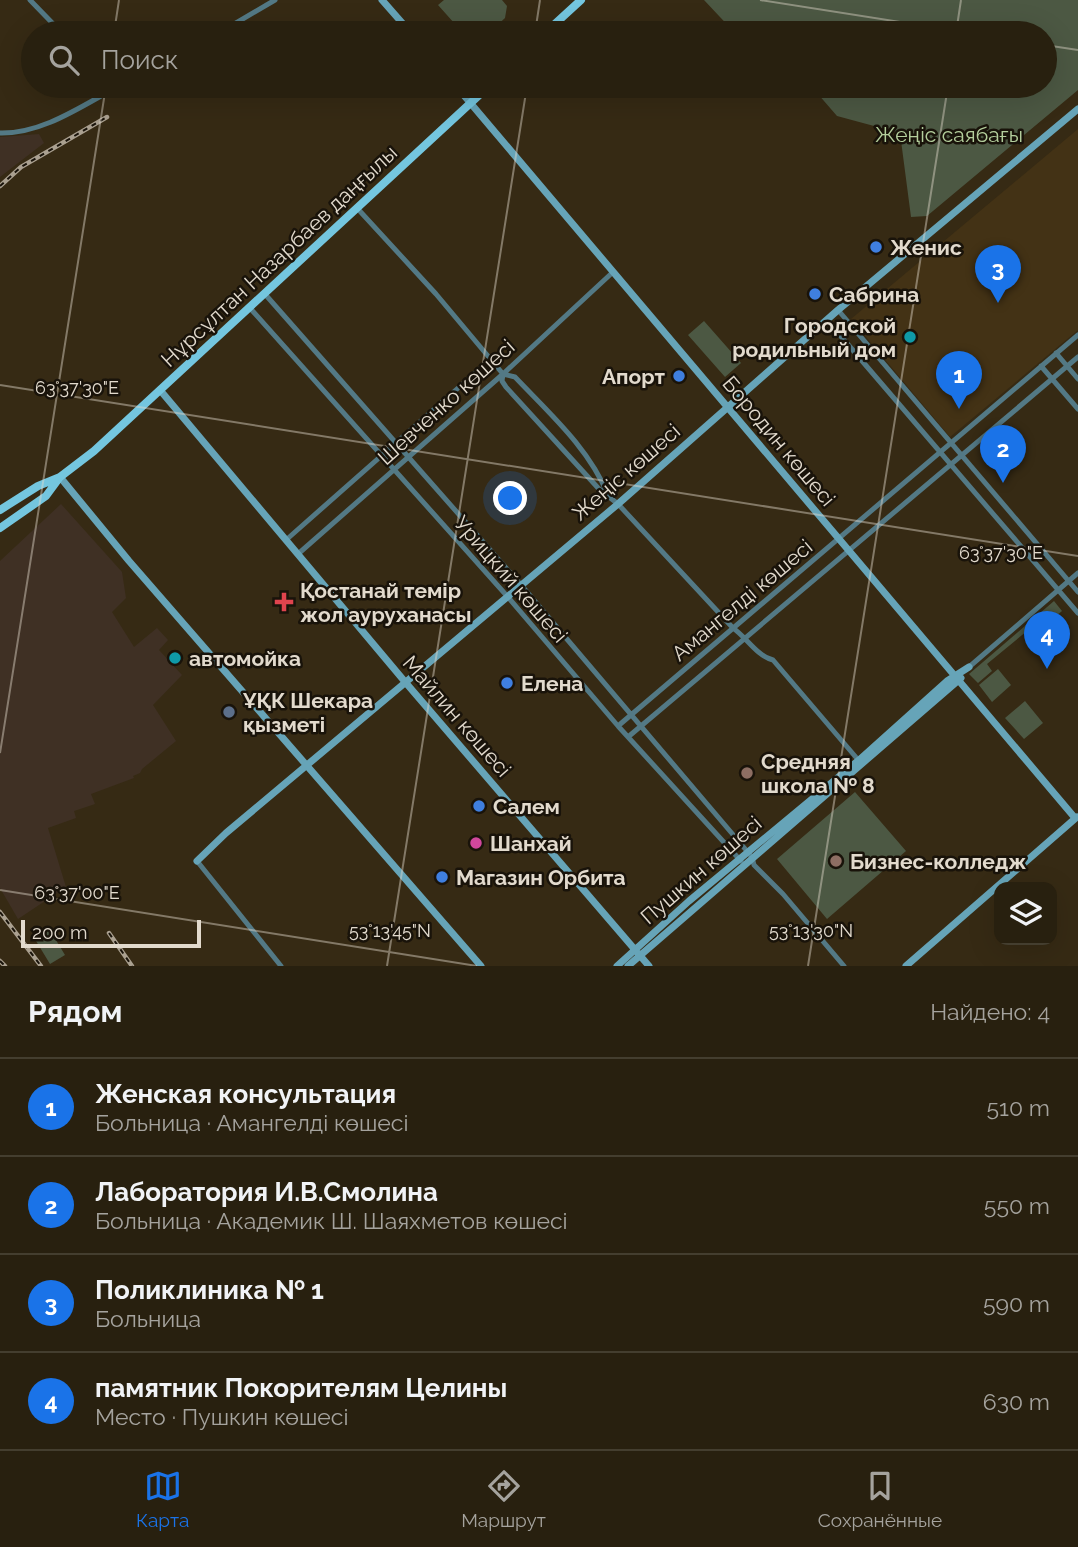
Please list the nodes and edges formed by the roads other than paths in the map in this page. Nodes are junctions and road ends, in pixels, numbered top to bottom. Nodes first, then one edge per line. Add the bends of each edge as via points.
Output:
1 (30, 0) edge
2 (275, 0) edge
3 (382, 0) edge
4 (581, 0) edge
5 (50, 21) edge
6 (239, 21) edge
7 (400, 21) edge
8 (558, 21) edge
9 (95, 98) edge
10 (466, 98) edge
11 (476, 98) edge
12 (470, 103) junction
13 (1078, 110) edge
14 (0, 133) edge
15 (357, 208) junction
16 (613, 272) junction
17 (264, 293) junction
18 (249, 307) junction
19 (838, 310) junction
20 (827, 320) junction
21 (1078, 335) edge
22 (1056, 354) junction
23 (1078, 356) edge
24 (491, 359) junction
25 (1041, 366) junction
26 (1067, 366) junction
27 (503, 374) junction
28 (1052, 379) junction
29 (1078, 379) edge
30 (160, 390) junction
31 (728, 408) junction
32 (1078, 410) edge
33 (398, 443) junction
34 (950, 444) junction
35 (939, 453) junction
36 (961, 456) junction
37 (382, 457) junction
38 (410, 457) junction
39 (949, 465) junction
40 (393, 471) junction
41 (60, 477) junction
42 (608, 495) junction
43 (618, 503) junction
44 (0, 510) edge
45 (0, 528) edge
46 (1026, 530) junction
47 (839, 538) junction
48 (286, 540) junction
49 (1014, 540) junction
50 (849, 550) junction
51 (298, 554) junction
52 (1078, 573) edge
53 (1069, 581) junction
54 (521, 585) junction
55 (1058, 590) junction
56 (1078, 592) edge
57 (507, 596) junction
58 (1078, 613) edge
59 (733, 628) junction
60 (746, 637) junction
61 (969, 667) joint
62 (956, 678) junction
63 (406, 683) junction
64 (631, 715) junction
65 (618, 726) junction
66 (641, 726) junction
67 (628, 737) junction
68 (861, 762) junction
69 (307, 767) junction
70 (1077, 817) edge
71 (751, 858) junction
72 (197, 861) joint
73 (741, 861) junction
74 (638, 952) junction
75 (281, 966) edge
76 (481, 966) edge
77 (617, 966) edge
78 (628, 966) edge
79 (649, 966) edge
80 (844, 966) edge
81 (906, 966) edge

1 - 5 street
2 - 6 street
3 - 7 street
4 - 8 main road
9 - 14 street via 29,130
10 - 12 street, Бородин көшесі
11 - 12 main road, Нұрсұлтан Назарбаев даңғылы
12 - 15 main road, Нұрсұлтан Назарбаев даңғылы
12 - 16 street, Бородин көшесі
13 - 19 street, Жеңіс көшесі
15 - 17 main road, Нұрсұлтан Назарбаев даңғылы
15 - 24 street
16 - 27 street, Шевченко көшесі
16 - 31 street, Бородин көшесі
17 - 18 main road, Нұрсұлтан Назарбаев даңғылы
17 - 33 street, Урицкий көшесі
18 - 30 main road, Нұрсұлтан Назарбаев даңғылы
18 - 37 street, Урицкий көшесі
19 - 20 street, Жеңіс көшесі
19 - 34 street
20 - 31 street, Жеңіс көшесі
20 - 35 street
21 - 22 street, Амангелді көшесі
22 - 25 street, Амангелді көшесі
22 - 26 street
23 - 26 street, Амангелді көшесі
24 - 27 street
24 - 33 street, Шевченко көшесі
25 - 28 street
25 - 34 street, Амангелді көшесі
26 - 28 street, Амангелді көшесі
26 - 29 street
27 - 38 street, Шевченко көшесі
27 - 42 street via 506,387
27 - 42 street via 515,377 579,445
28 - 32 street
28 - 36 street, Амангелді көшесі
30 - 41 main road, Нұрсұлтан Назарбаев даңғылы
30 - 48 street, Майлин көшесі
31 - 43 street, Жеңіс көшесі
31 - 47 street, Бородин көшесі
33 - 37 street, Шевченко көшесі
33 - 38 street, Урицкий көшесі
34 - 35 street, Амангелді көшесі
34 - 36 street
35 - 39 street
35 - 47 street, Амангелді көшесі
36 - 39 street, Амангелді көшесі
36 - 46 street
37 - 40 street, Урицкий көшесі
37 - 48 street, Шевченко көшесі
38 - 40 street, Шевченко көшесі
38 - 54 street, Урицкий көшесі
39 - 49 street
39 - 50 street, Амангелді көшесі
40 - 51 street, Шевченко көшесі
40 - 57 street, Урицкий көшесі
41 - 44 main road, Нұрсұлтан Назарбаев даңғылы
41 - 45 main road, Нұрсұлтан Назарбаев даңғылы via 46,496
41 - 69 street
42 - 43 street
43 - 54 street, Жеңіс көшесі
43 - 59 street
46 - 49 street
46 - 53 street
47 - 50 street, Бородин көшесі
47 - 59 street, Амангелді көшесі
48 - 51 street, Майлин көшесі
49 - 55 street
50 - 60 street, Амангелді көшесі
50 - 62 street, Бородин көшесі
51 - 63 street, Майлин көшесі
52 - 53 street, Пушкин көшесі
53 - 55 street, Пушкин көшесі
53 - 56 street
54 - 57 street, Жеңіс көшесі
54 - 64 street, Урицкий көшесі
55 - 58 street
55 - 61 street, Пушкин көшесі
57 - 63 street, Жеңіс көшесі
57 - 65 street, Урицкий көшесі
59 - 60 street
59 - 64 street, Амангелді көшесі
60 - 66 street, Амангелді көшесі
60 - 68 street via 764,657 773,660
61 - 62 street, Пушкин көшесі
62 - 68 street, Пушкин көшесі
62 - 70 street, Бородин көшесі
63 - 69 street, Жеңіс көшесі
63 - 74 street, Майлин көшесі
64 - 65 street, Амангелді көшесі
64 - 66 street, Урицкий көшесі
65 - 67 street, Урицкий көшесі
66 - 67 street, Амангелді көшесі
66 - 71 street, Урицкий көшесі
67 - 73 street, Урицкий көшесі
68 - 71 street, Пушкин көшесі
69 - 72 street, Жеңіс көшесі
69 - 76 street
70 - 81 street
71 - 73 street, Пушкин көшесі
71 - 73 street
71 - 80 street, Урицкий көшесі
72 - 75 street
73 - 74 street, Пушкин көшесі
74 - 77 street, Пушкин көшесі
74 - 78 street, Пушкин көшесі
74 - 79 street, Майлин көшесі

